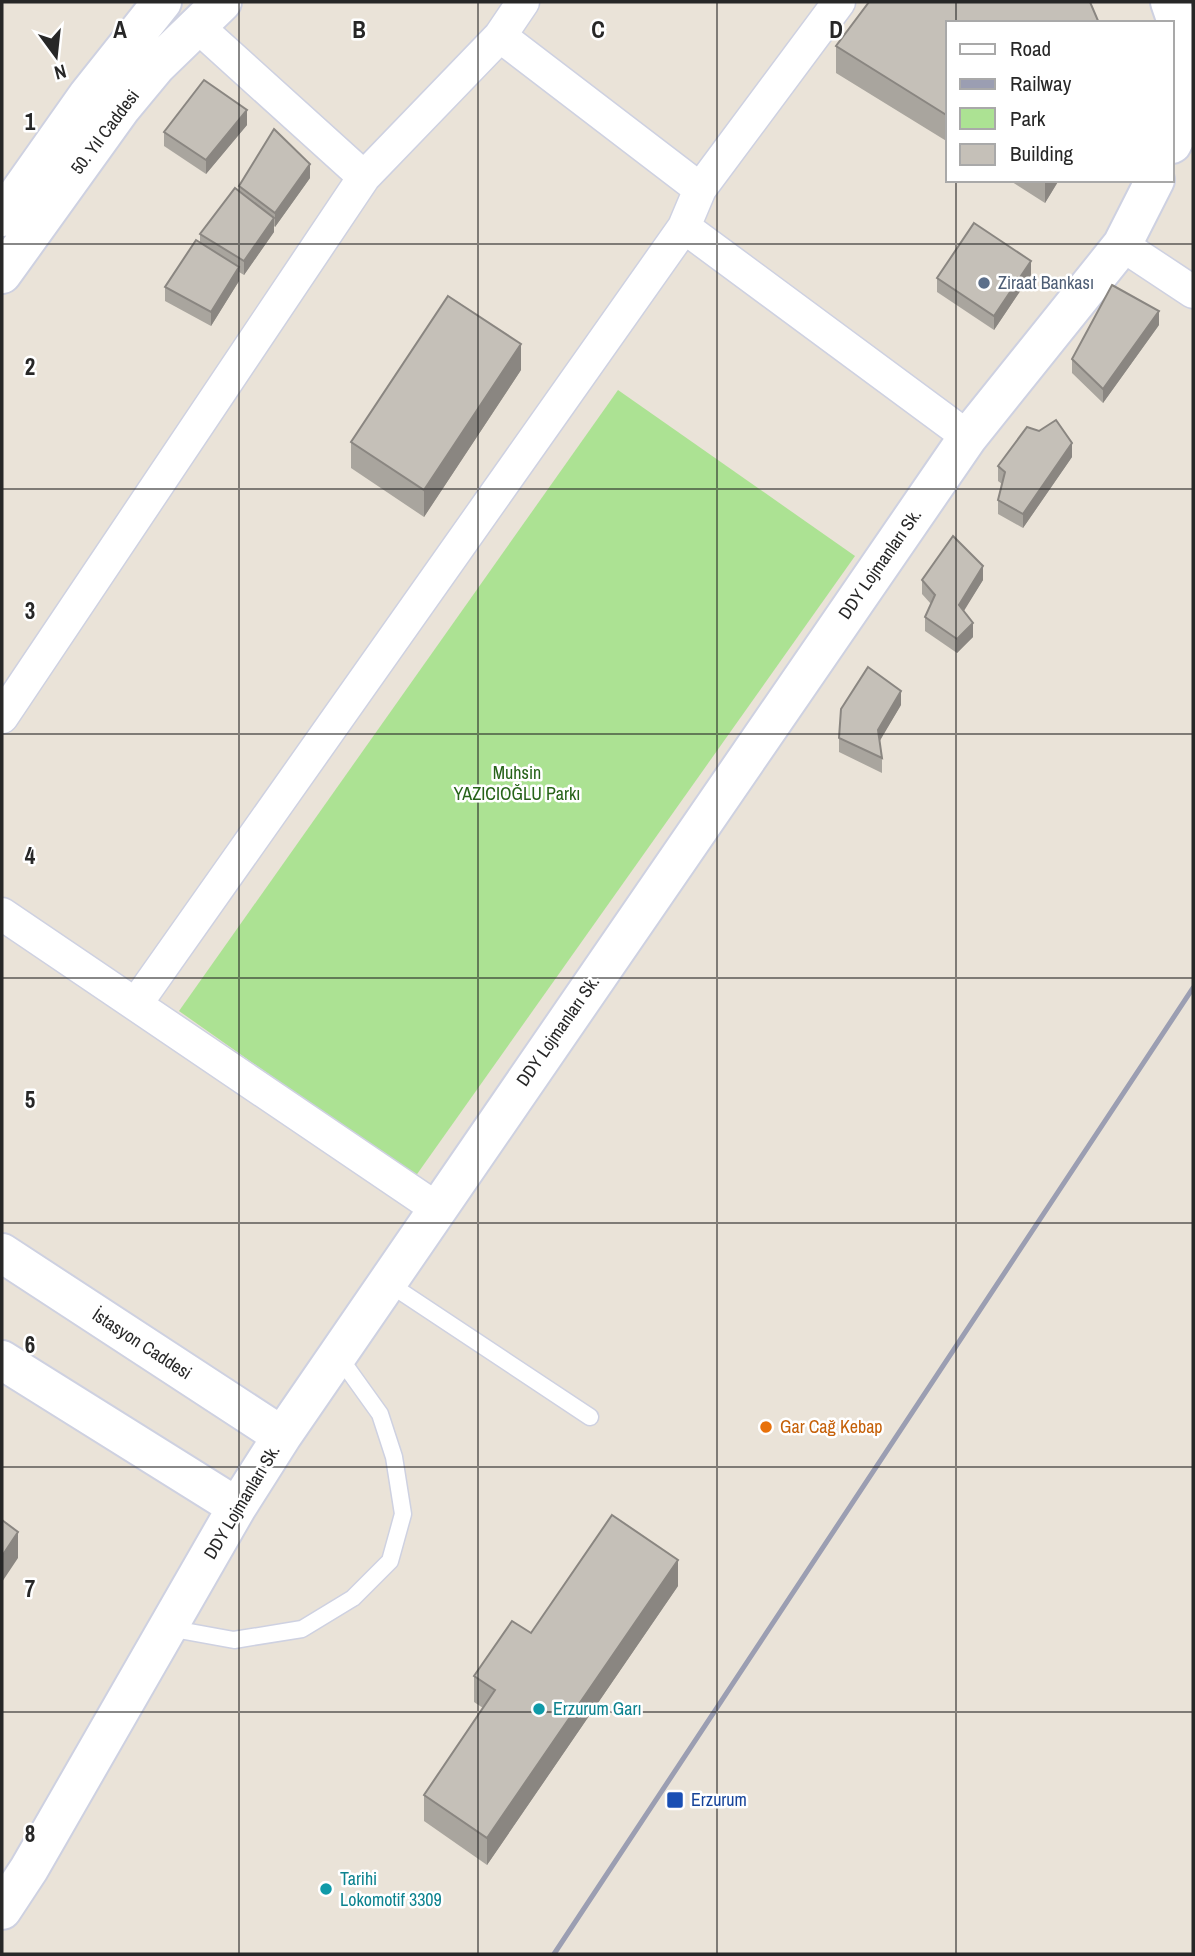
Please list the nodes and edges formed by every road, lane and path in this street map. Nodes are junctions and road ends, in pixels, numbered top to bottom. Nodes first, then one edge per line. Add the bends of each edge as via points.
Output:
1 (162, 2) edge
2 (523, 2) edge
3 (839, 2) edge
4 (1170, 2) edge
5 (209, 14) edge
6 (500, 36) junction
7 (1189, 88) edge
8 (1174, 140) edge
9 (364, 177) junction
10 (1154, 182) edge
11 (700, 188) junction
12 (2, 217) edge
13 (684, 227) junction
14 (1122, 245) junction
15 (2, 274) edge
16 (1193, 292) edge
17 (968, 437) junction
18 (2, 717) edge
19 (2, 914) edge
20 (136, 1004) junction
21 (436, 1208) junction
22 (2, 1253) edge
23 (387, 1282) junction
24 (337, 1354) junction
25 (2, 1360) edge
26 (590, 1417) dead end
27 (282, 1436) junction
28 (237, 1507) junction
29 (168, 1628) junction
30 (2, 1910) edge

1 - 12 street, 50. Yıl Caddesi via 88,94
2 - 6 street
3 - 11 street
4 - 7 street via 1185,46
5 - 9 street
5 - 15 street, 50. Yıl Caddesi via 122,107
6 - 9 street
6 - 11 street
7 - 8 street via 1184,120
9 - 18 street
10 - 14 street, DDY Lojmanları Sk.
11 - 13 street
13 - 17 street
13 - 20 street
14 - 16 street
14 - 17 street, DDY Lojmanları Sk.
17 - 21 street, DDY Lojmanları Sk.
19 - 20 street
20 - 21 street
21 - 23 street, DDY Lojmanları Sk.
22 - 27 street, İstasyon Caddesi
23 - 24 street, DDY Lojmanları Sk.
23 - 26 lane
24 - 27 street, DDY Lojmanları Sk.
24 - 29 lane via 380,1414 394,1457 403,1514 390,1561 353,1598 302,1629 234,1640
25 - 28 street
27 - 28 street, DDY Lojmanları Sk.
28 - 29 street, DDY Lojmanları Sk.
29 - 30 street, DDY Lojmanları Sk.

